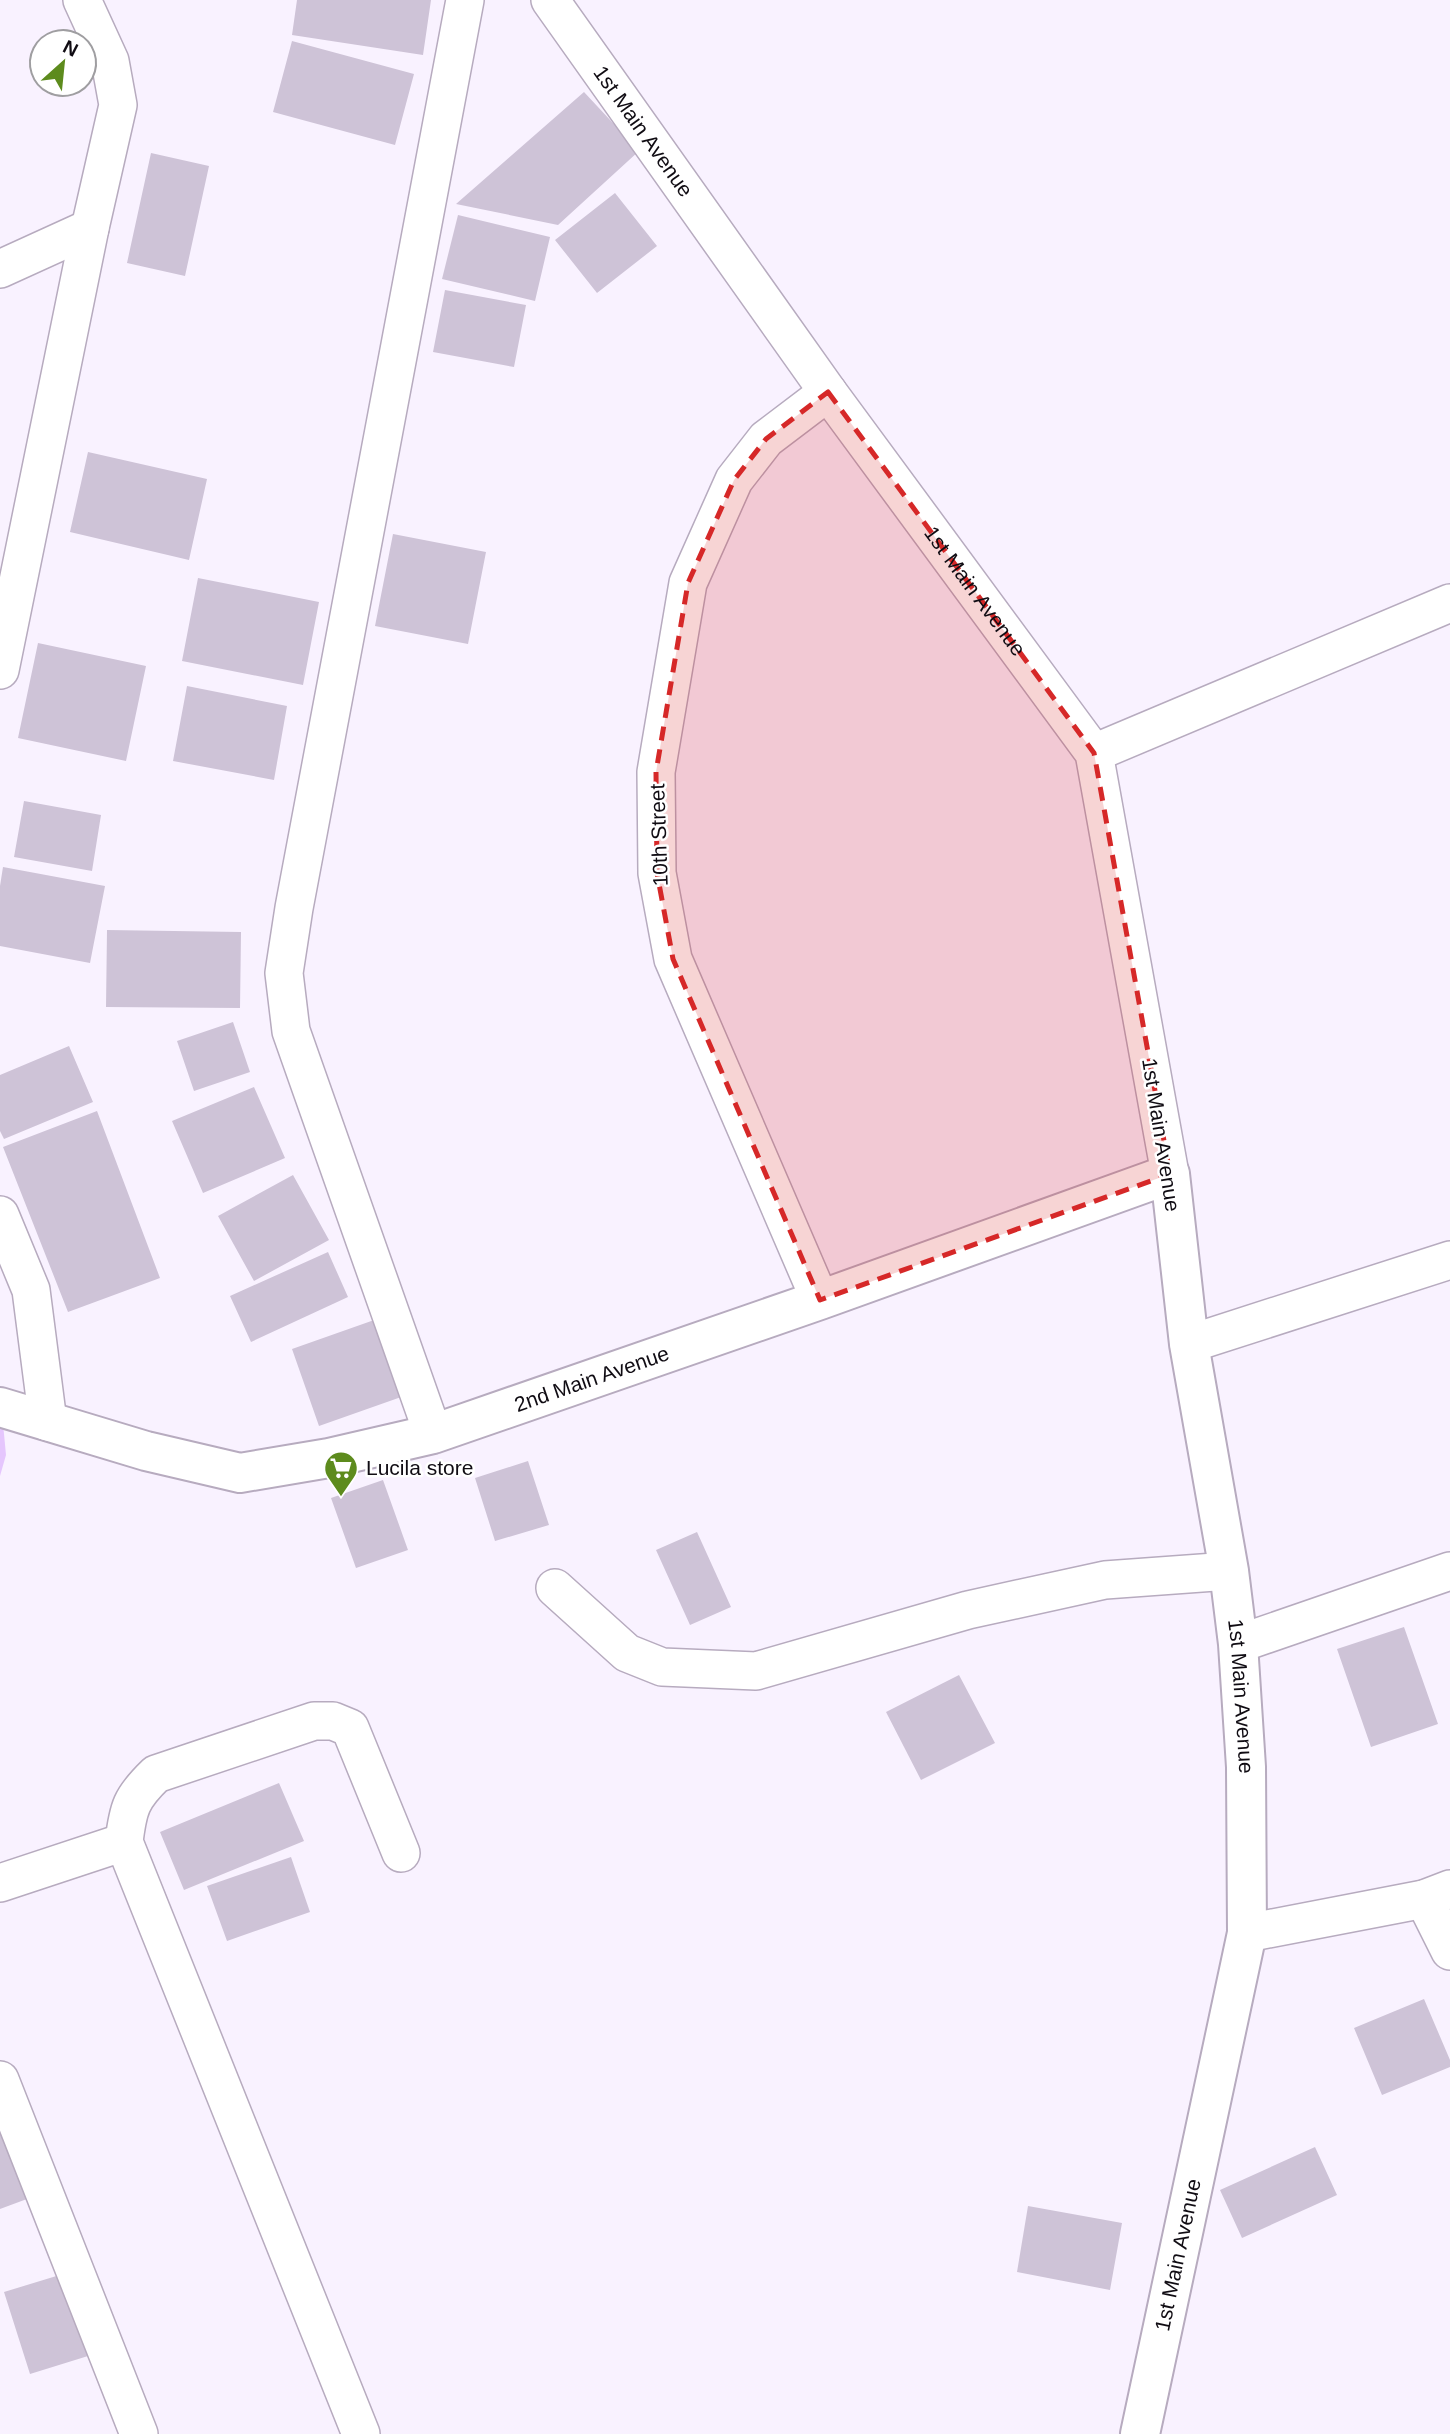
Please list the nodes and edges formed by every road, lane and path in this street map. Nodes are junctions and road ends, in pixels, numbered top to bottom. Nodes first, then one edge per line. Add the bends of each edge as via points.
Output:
1 (82, 0) edge
2 (465, 0) edge
3 (550, 0) edge
4 (90, 228) junction
5 (0, 269) edge
6 (828, 392) junction
7 (1450, 603) edge
8 (0, 670) edge
9 (1094, 753) junction
10 (1170, 1174) junction
11 (0, 1215) edge
12 (1450, 1260) edge
13 (820, 1300) junction
14 (1189, 1344) junction
15 (0, 1407) edge
16 (47, 1422) junction
17 (433, 1434) junction
18 (1229, 1571) junction
19 (1450, 1571) edge
20 (555, 1588) dead end
21 (1238, 1644) junction
22 (124, 1842) junction
23 (401, 1853) dead end
24 (0, 1883) edge
25 (1437, 1894) edge
26 (1247, 1933) junction
27 (1450, 1951) edge
28 (0, 2080) edge
29 (139, 2434) edge
30 (361, 2434) edge
31 (1140, 2434) edge

1 - 4 street via 110,61 118,105
2 - 17 street via 284,973 291,1031
3 - 6 street, 1st Main Avenue
4 - 5 street
4 - 8 street
6 - 9 street, 1st Main Avenue
6 - 13 street, 10th Street via 766,439 734,480 688,583 656,772 657,873 673,959
7 - 9 street
9 - 10 street, 1st Main Avenue
10 - 13 street, 2nd Main Avenue
10 - 14 street, 1st Main Avenue
11 - 16 street via 31,1290
12 - 14 street
13 - 17 street, 2nd Main Avenue
14 - 18 street, 1st Main Avenue
15 - 16 street, 2nd Main Avenue
16 - 17 street, 2nd Main Avenue via 240,1473
18 - 20 street via 1105,1580 968,1610 756,1671 662,1667 627,1653
18 - 21 street, 1st Main Avenue
19 - 21 street
21 - 26 street, 1st Main Avenue via 1246,1767
22 - 23 street via 128,1812 138,1791 156,1774 314,1721 333,1721 350,1728
22 - 24 street
22 - 30 street
25 - 26 street
25 - 27 street
26 - 31 street, 1st Main Avenue
28 - 29 street

